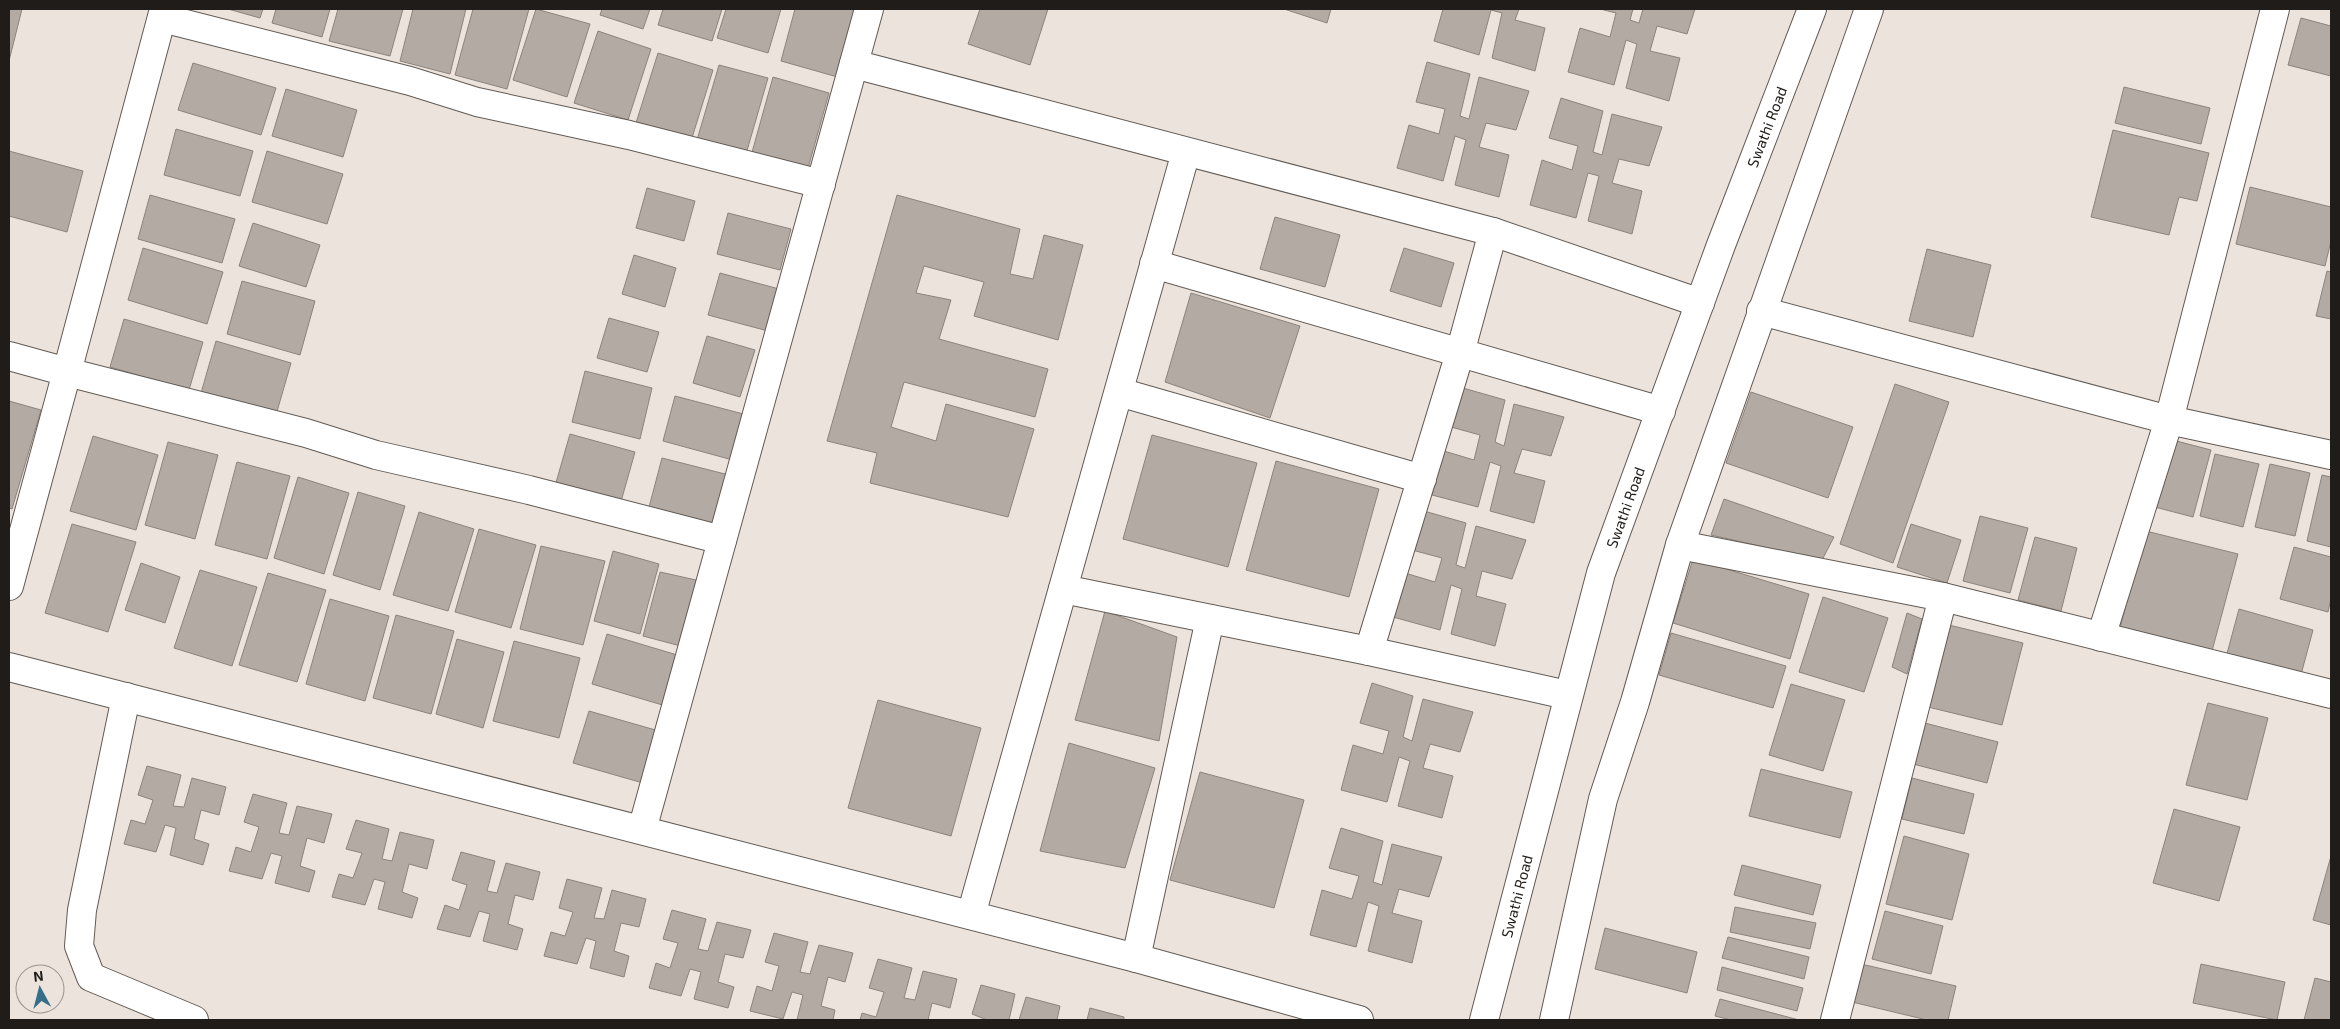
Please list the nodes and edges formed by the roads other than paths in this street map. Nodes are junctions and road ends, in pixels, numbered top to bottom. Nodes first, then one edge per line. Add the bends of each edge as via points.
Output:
1 (869, 9) edge
2 (1812, 9) edge
3 (1869, 9) edge
4 (2275, 9) edge
5 (163, 14) edge
6 (854, 64) junction
7 (1186, 152) junction
8 (821, 184) junction
9 (1493, 232) junction
10 (1154, 264) junction
11 (1700, 303) junction
12 (1761, 311) junction
13 (1460, 353) junction
14 (9, 356) edge
15 (67, 372) junction
16 (1119, 392) junction
17 (1661, 411) junction
18 (2169, 420) junction
19 (2331, 455) edge
20 (1422, 479) junction
21 (722, 540) junction
22 (1680, 545) junction
23 (9, 586) edge
24 (1063, 589) junction
25 (1942, 597) junction
26 (1210, 619) junction
27 (2100, 637) junction
28 (1369, 651) junction
29 (9, 667) edge
30 (2331, 694) edge
31 (1568, 695) junction
32 (126, 697) junction
33 (642, 830) junction
34 (971, 915) junction
35 (1136, 958) junction
36 (194, 1020) edge
37 (1358, 1020) edge
38 (1484, 1020) edge
39 (1554, 1020) edge
40 (1836, 1020) edge

1 - 6 street
2 - 11 street, Swathi Road
3 - 12 street
4 - 18 street
5 - 8 street via 477,102 629,135
5 - 15 street
6 - 7 street
6 - 8 street
7 - 9 street
7 - 10 street
8 - 21 street
9 - 11 street
9 - 13 street
10 - 13 street
10 - 16 street
11 - 17 street, Swathi Road
12 - 18 street
12 - 22 street
13 - 17 street
13 - 20 street
14 - 15 street
15 - 21 street via 306,433 376,455 530,490
15 - 23 street
16 - 20 street
16 - 24 street
17 - 31 street, Swathi Road via 1601,573
18 - 19 street
18 - 27 street
20 - 28 street
21 - 33 street
22 - 25 street
22 - 39 street via 1603,799
24 - 26 street
24 - 34 street
25 - 27 street
25 - 40 street
26 - 28 street
26 - 35 street
27 - 30 street
28 - 31 street
29 - 32 street
31 - 38 street, Swathi Road
32 - 33 street
32 - 36 street via 82,910 80,946 92,977
33 - 34 street
34 - 35 street
35 - 37 street

